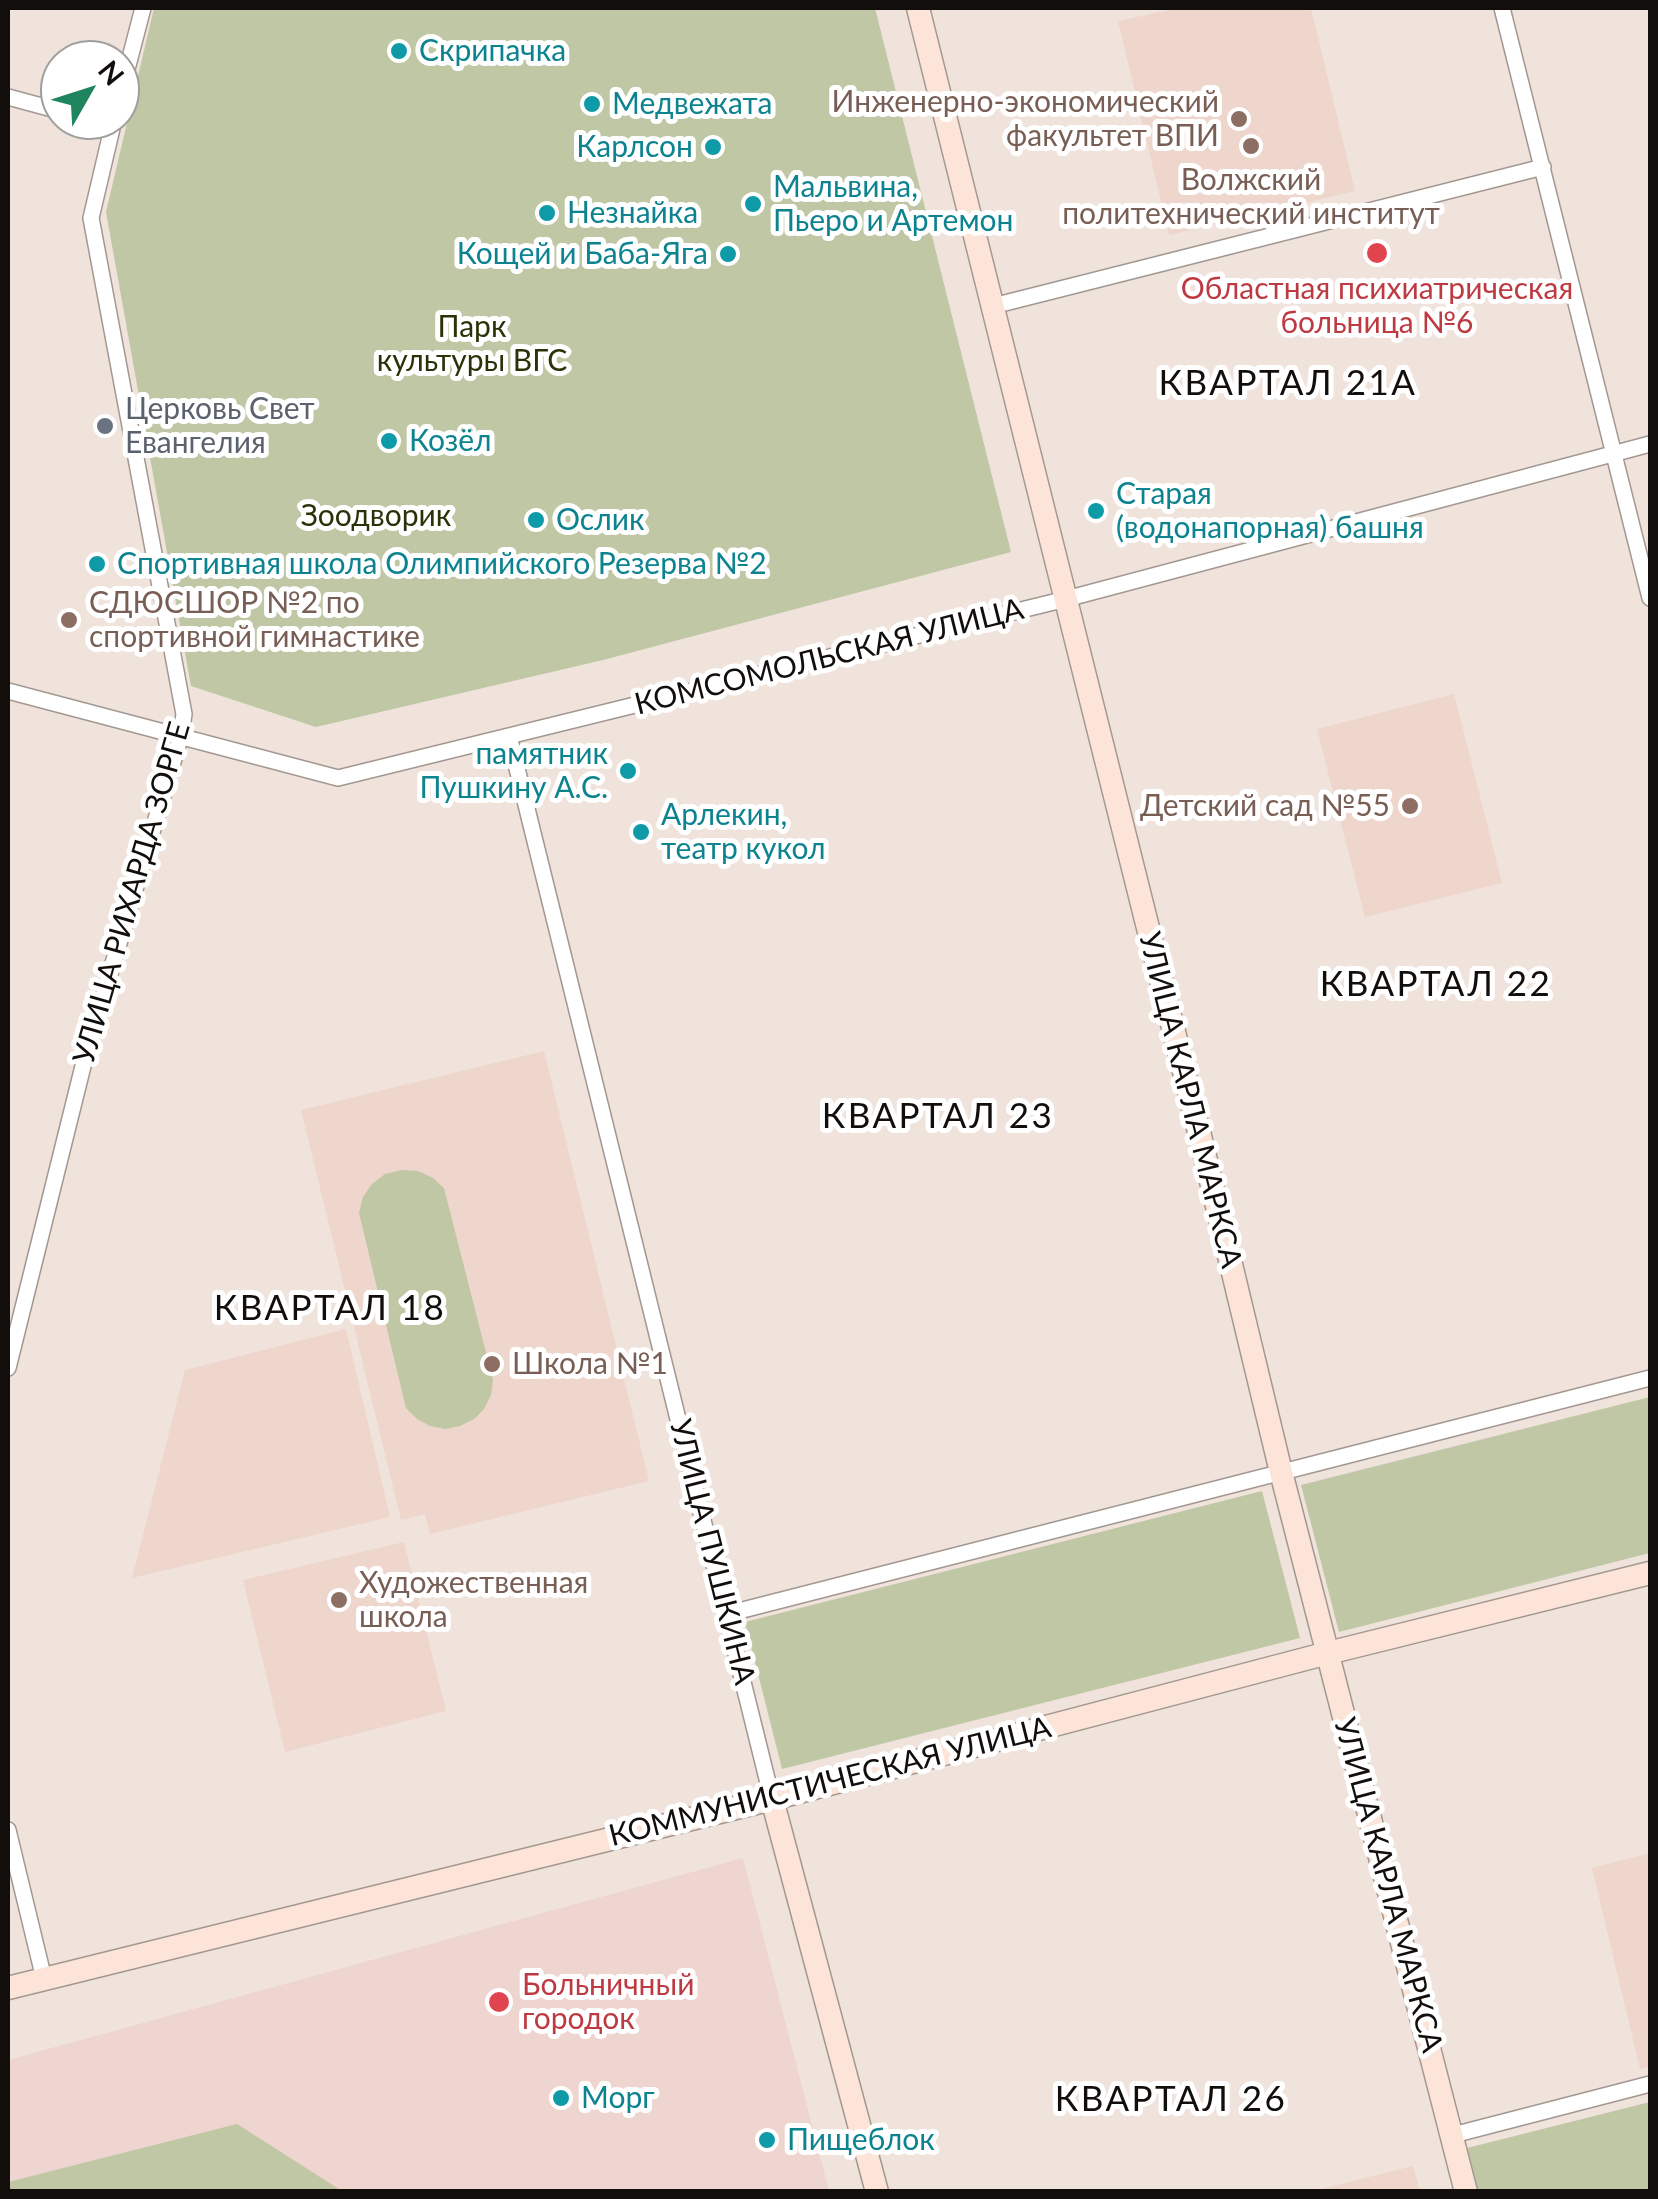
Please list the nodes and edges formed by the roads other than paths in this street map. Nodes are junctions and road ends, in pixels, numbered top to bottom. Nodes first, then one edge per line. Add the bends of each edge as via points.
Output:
1 (143, 8) edge
2 (918, 8) edge
3 (1502, 8) edge
4 (135, 40) edge
5 (8, 97) edge
6 (40, 106) edge
7 (109, 140) edge
8 (1543, 167) junction
9 (993, 306) junction
10 (1650, 444) edge
11 (1614, 453) junction
12 (1066, 598) junction
13 (1650, 598) edge
14 (8, 690) edge
15 (181, 735) junction
16 (508, 736) junction
17 (8, 1368) edge
18 (1650, 1378) edge
19 (1281, 1472) junction
20 (1650, 1572) edge
21 (728, 1614) junction
22 (1328, 1653) junction
23 (772, 1799) junction
24 (8, 1830) edge
25 (44, 1979) junction
26 (8, 1988) edge
27 (1650, 2084) edge
28 (1453, 2135) junction
29 (876, 2192) edge
30 (1466, 2192) edge

1 - 4 street
2 - 9 street, УЛИЦА КАРЛА МАРКСА
3 - 8 street
5 - 6 street
7 - 15 street, УЛИЦА РИХАРДА ЗОРГЕ via 91,218 184,714
8 - 9 street
8 - 11 street
9 - 12 street, УЛИЦА КАРЛА МАРКСА
10 - 11 street, КОМСОМОЛЬСКАЯ УЛИЦА
11 - 12 street, КОМСОМОЛЬСКАЯ УЛИЦА
11 - 13 street
12 - 16 street, КОМСОМОЛЬСКАЯ УЛИЦА
12 - 19 street, УЛИЦА КАРЛА МАРКСА
14 - 15 street, КОМСОМОЛЬСКАЯ УЛИЦА
15 - 16 street, КОМСОМОЛЬСКАЯ УЛИЦА via 338,778
15 - 17 street, УЛИЦА РИХАРДА ЗОРГЕ via 86,1054
16 - 21 street, УЛИЦА ПУШКИНА
18 - 19 street
19 - 21 street
19 - 22 street, УЛИЦА КАРЛА МАРКСА
20 - 22 street, КОММУНИСТИЧЕСКАЯ УЛИЦА
21 - 23 street, УЛИЦА ПУШКИНА
22 - 23 street, КОММУНИСТИЧЕСКАЯ УЛИЦА
22 - 28 street, УЛИЦА КАРЛА МАРКСА
23 - 25 street, КОММУНИСТИЧЕСКАЯ УЛИЦА
23 - 29 street, УЛИЦА ПУШКИНА
24 - 25 street
25 - 26 street, КОММУНИСТИЧЕСКАЯ УЛИЦА
27 - 28 street
28 - 30 street, УЛИЦА КАРЛА МАРКСА

